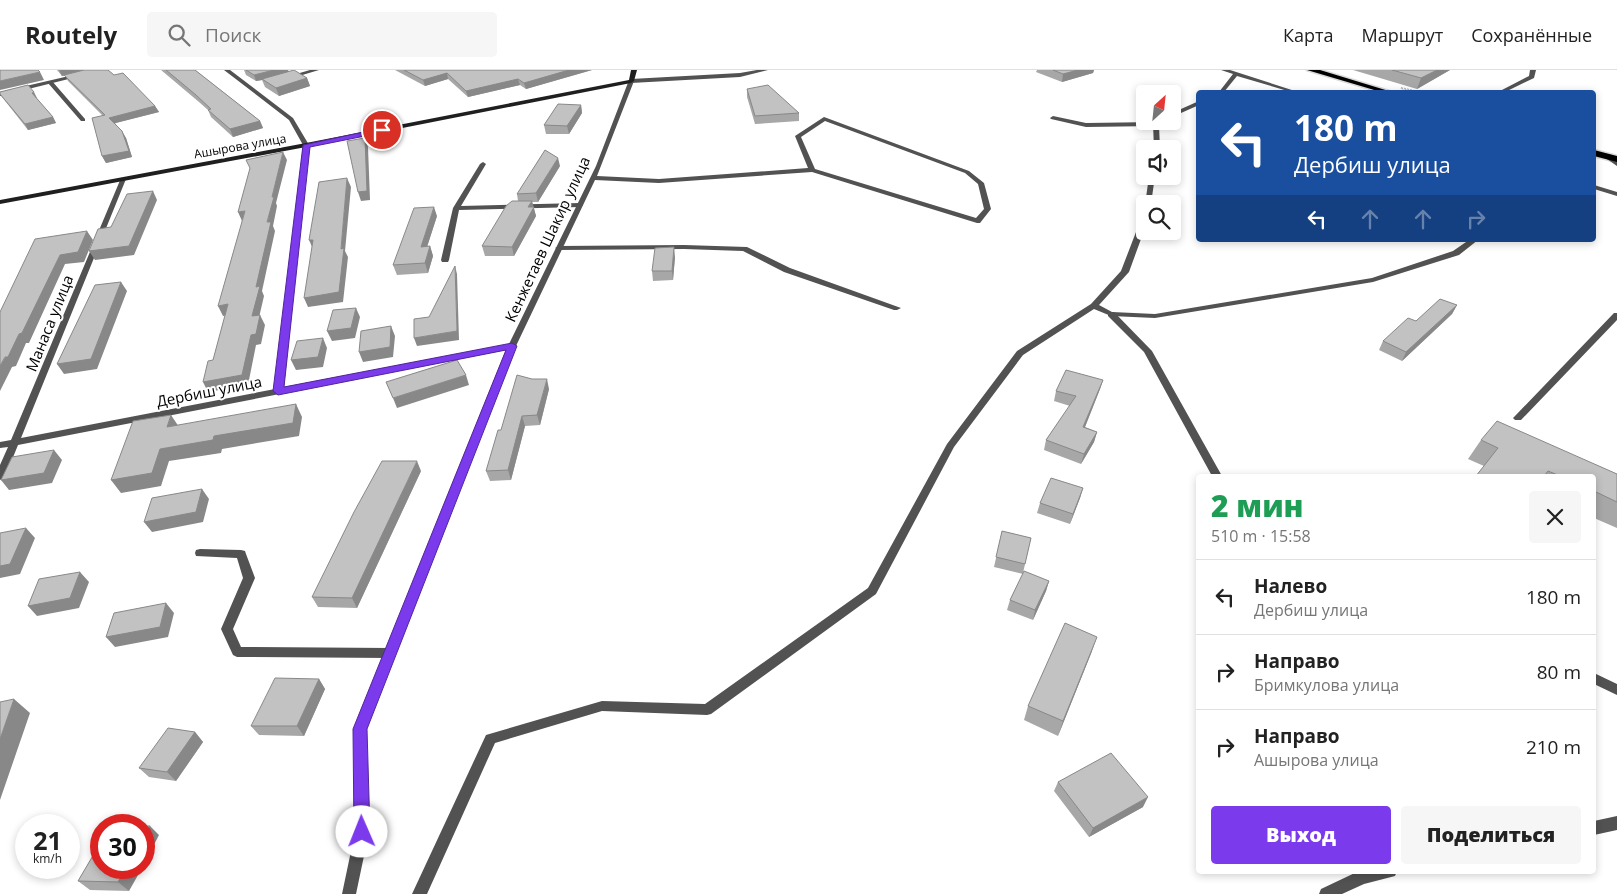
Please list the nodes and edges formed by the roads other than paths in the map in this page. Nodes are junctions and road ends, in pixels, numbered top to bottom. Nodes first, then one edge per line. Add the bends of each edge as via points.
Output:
1 (102, 70) edge
2 (227, 70) edge
3 (316, 70) edge
4 (634, 70) edge
5 (765, 70) edge
6 (1224, 70) edge
7 (1311, 70) edge
8 (1533, 70) edge
9 (1236, 74) junction
10 (278, 80) edge
11 (631, 81) junction
12 (50, 82) junction
13 (258, 84) edge
14 (249, 87) junction
15 (1223, 90) edge
16 (1288, 90) edge
17 (1381, 90) edge
18 (1506, 90) edge
19 (0, 94) edge
20 (1196, 104) edge
21 (1181, 111) edge
22 (1053, 118) dead end
23 (83, 120) dead end
24 (1136, 124) edge
25 (306, 145) junction
26 (1596, 154) edge
27 (1606, 156) junction
28 (1617, 159) edge
29 (483, 164) dead end
30 (1617, 164) edge
31 (812, 170) junction
32 (593, 178) junction
33 (123, 179) junction
34 (1596, 188) edge
35 (1617, 194) edge
36 (0, 202) edge
37 (580, 205) junction
38 (456, 208) junction
39 (1137, 240) edge
40 (1471, 242) edge
41 (559, 248) junction
42 (445, 260) dead end
43 (1094, 306) junction
44 (897, 308) dead end
45 (1111, 314) junction
46 (1617, 315) edge
47 (512, 346) junction
48 (278, 391) junction
49 (1518, 418) dead end
50 (15, 443) junction
51 (0, 445) edge
52 (1216, 474) edge
53 (0, 477) edge
54 (200, 553) dead end
55 (390, 653) junction
56 (1596, 679) edge
57 (1617, 690) edge
58 (1617, 823) edge
59 (1596, 828) edge
60 (1376, 874) edge
61 (349, 894) edge
62 (419, 894) edge
63 (1326, 894) edge

1 - 12 street
2 - 14 street
3 - 10 street
4 - 11 street
5 - 11 street via 740,75
6 - 9 street
7 - 17 highway
8 - 18 street via 1532,77
9 - 15 street
9 - 16 street
11 - 25 street, Ашырова улица
11 - 32 street, Кенжетаев Шакир улица
12 - 19 street
12 - 23 street
13 - 14 street
14 - 25 street via 291,119
20 - 21 street
22 - 24 street via 1086,125
25 - 33 street, Ашырова улица
25 - 48 street
26 - 27 highway
27 - 28 highway
27 - 30 street
29 - 38 street
31 - 31 street via 976,220 988,210 981,183 967,172 824,120 798,136
31 - 32 street via 659,181
32 - 37 street, Кенжетаев Шакир улица
33 - 36 street, Ашырова улица
33 - 50 street, Манаса улица
34 - 35 street
37 - 38 street
37 - 41 street, Кенжетаев Шакир улица
38 - 42 street
39 - 43 street via 1125,272
40 - 45 street via 1456,253 1373,280 1155,316
41 - 44 street via 744,249 787,270
41 - 47 street, Кенжетаев Шакир улица
43 - 45 street
43 - 62 street via 1020,353 950,446 872,591 707,710 602,706 490,739
45 - 52 street via 1148,351
46 - 49 street
47 - 48 street, Дербиш улица
47 - 55 street, Кенжетаев Шакир улица
48 - 50 street, Дербиш улица
50 - 51 street, Дербиш улица
50 - 53 street, Манаса улица
54 - 55 street via 242,554 249,578 227,629 237,652
55 - 61 street, Кенжетаев Шакир улица via 360,729 362,832
56 - 57 street
58 - 59 street
60 - 63 street

